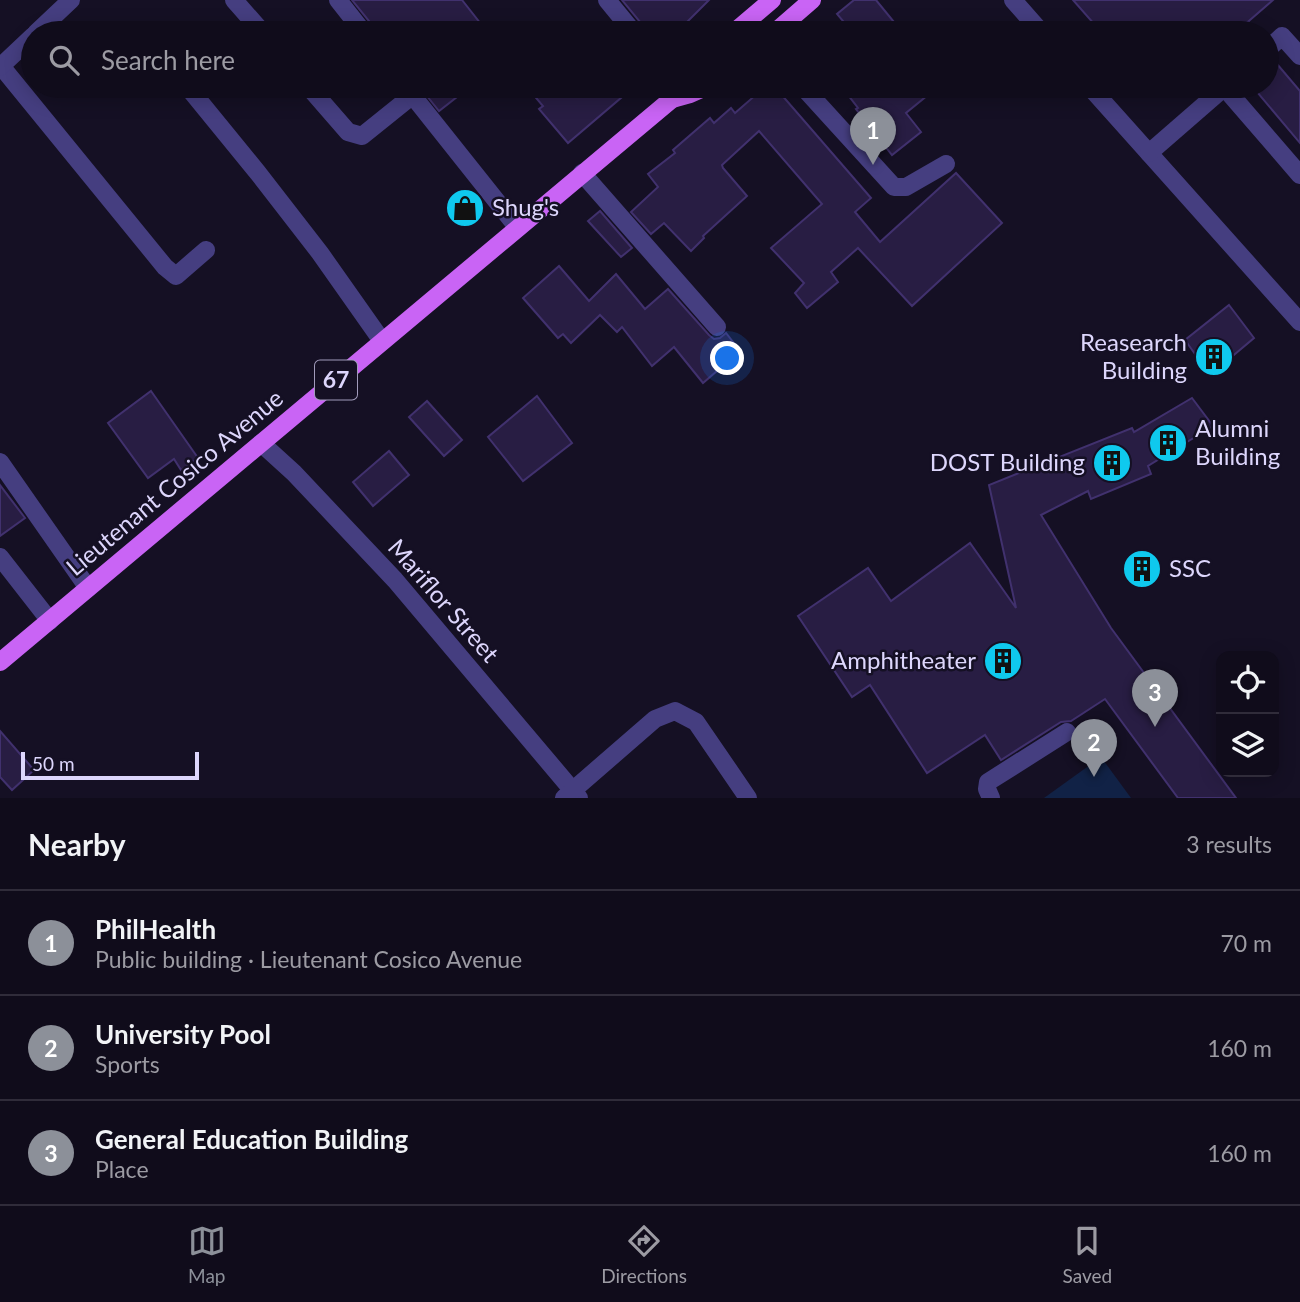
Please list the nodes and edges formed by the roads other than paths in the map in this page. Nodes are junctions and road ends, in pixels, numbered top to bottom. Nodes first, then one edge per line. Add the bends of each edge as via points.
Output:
1 (71, 0) edge
2 (234, 0) edge
3 (338, 0) edge
4 (607, 0) edge
5 (772, 0) edge
6 (812, 0) edge
7 (1013, 0) edge
8 (49, 21) edge
9 (252, 21) edge
10 (355, 21) edge
11 (624, 21) edge
12 (747, 21) edge
13 (788, 21) edge
14 (1031, 21) edge
15 (1279, 39) edge
16 (21, 48) edge
17 (1300, 56) edge
18 (1, 67) edge
19 (21, 91) edge
20 (26, 98) edge
21 (197, 98) edge
22 (318, 98) edge
23 (401, 98) edge
24 (415, 98) edge
25 (673, 98) edge
26 (813, 98) edge
27 (1100, 98) edge
28 (1212, 98) edge
29 (1234, 98) edge
30 (1149, 153) junction
31 (946, 164) dead end
32 (582, 173) junction
33 (1300, 175) edge
34 (518, 228) junction
35 (206, 250) dead end
36 (1300, 322) edge
37 (717, 327) dead end
38 (382, 341) junction
39 (261, 443) junction
40 (0, 462) edge
41 (0, 557) edge
42 (88, 588) junction
43 (50, 621) junction
44 (0, 662) edge
45 (1067, 732) dead end
46 (572, 795) edge
47 (748, 798) edge
48 (991, 798) edge

1 - 8 street
2 - 9 street
3 - 10 street
4 - 11 street
5 - 12 main road
6 - 13 main road
7 - 14 street
15 - 17 street via 1282,36
16 - 18 street
18 - 19 street
20 - 35 street via 165,267 176,276
21 - 38 street via 320,253
22 - 23 street via 348,132 362,136
24 - 34 street
25 - 32 main road, Lieutenant Cosico Avenue / 67
26 - 31 street via 894,187 906,187
27 - 30 street
28 - 30 street
29 - 33 street
30 - 36 street
32 - 34 main road, Lieutenant Cosico Avenue / 67
32 - 37 street
34 - 38 main road, Lieutenant Cosico Avenue / 67
38 - 39 main road, Lieutenant Cosico Avenue / 67
39 - 42 main road, Lieutenant Cosico Avenue / 67
39 - 46 street, Mariflor Street via 394,580
40 - 42 street
41 - 43 street
42 - 43 main road, Lieutenant Cosico Avenue / 67
43 - 44 main road, Lieutenant Cosico Avenue / 67
45 - 48 street via 988,782
46 - 47 street via 655,719 676,711 695,722

